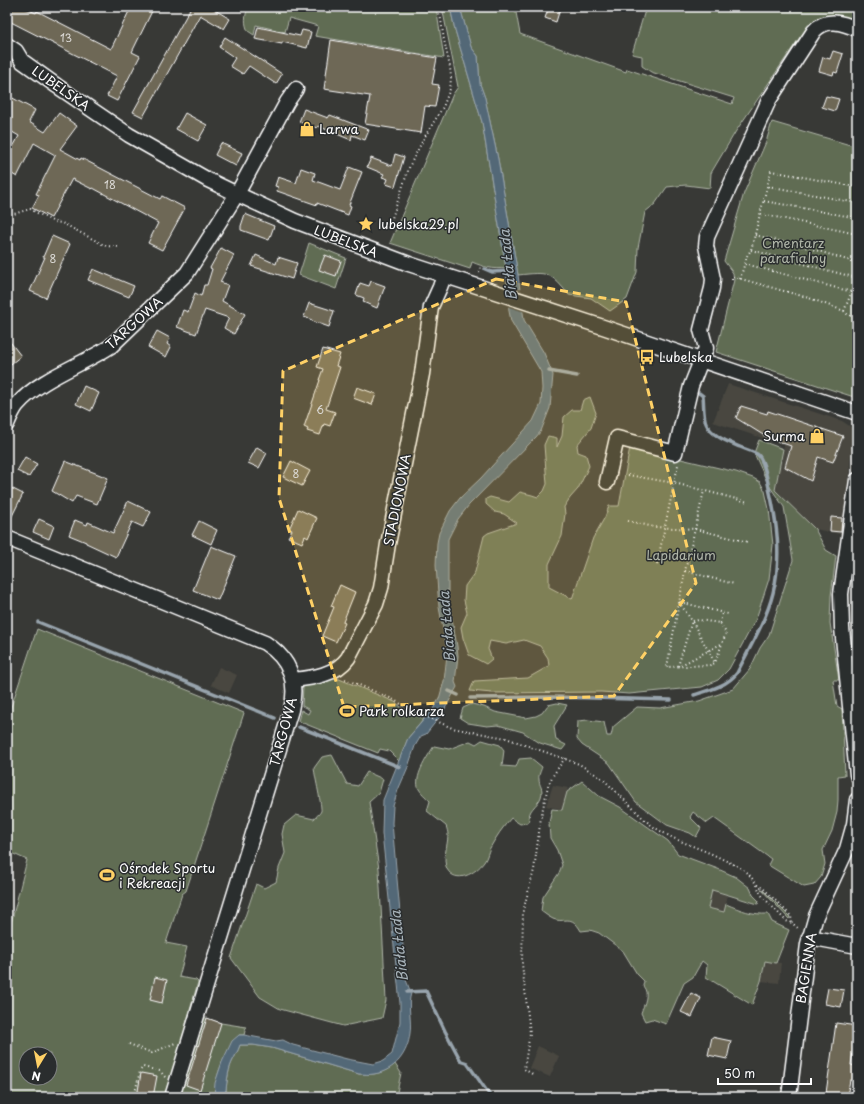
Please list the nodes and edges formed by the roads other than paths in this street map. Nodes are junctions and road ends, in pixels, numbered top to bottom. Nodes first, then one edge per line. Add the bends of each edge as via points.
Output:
1 (857, 30) edge
2 (7, 45) edge
3 (7, 57) edge
4 (22, 61) junction
5 (296, 89) dead end
6 (237, 194) junction
7 (444, 276) junction
8 (701, 361) junction
9 (857, 413) edge
10 (7, 424) edge
11 (857, 480) edge
12 (607, 482) dead end
13 (7, 538) edge
14 (292, 680) junction
15 (857, 775) edge
16 (857, 800) edge
17 (809, 937) junction
18 (857, 946) edge
19 (172, 1097) edge
20 (789, 1097) edge

1 - 8 street via 831,22 817,27 769,100 707,237 706,246 713,279 701,330 706,348
2 - 4 street, LUBELSKA via 16,51
3 - 4 street, LUBELSKA
4 - 6 street, LUBELSKA via 129,134
5 - 6 street, TARGOWA
6 - 7 street, LUBELSKA via 334,237
6 - 10 street, TARGOWA via 195,261 178,282 111,346 45,382 26,396 13,410
7 - 8 street, LUBELSKA
7 - 14 street, STADIONOWA via 431,307 422,374 379,596 345,663 327,673
8 - 9 street, LUBELSKA
8 - 12 street via 691,386 675,453 617,438
11 - 15 street via 841,594
13 - 14 street, TARGOWA via 265,643 280,655 289,669
14 - 19 street, TARGOWA via 294,696 291,710
16 - 17 street, BAGIENNA via 847,849
17 - 18 street
17 - 20 street, BAGIENNA

